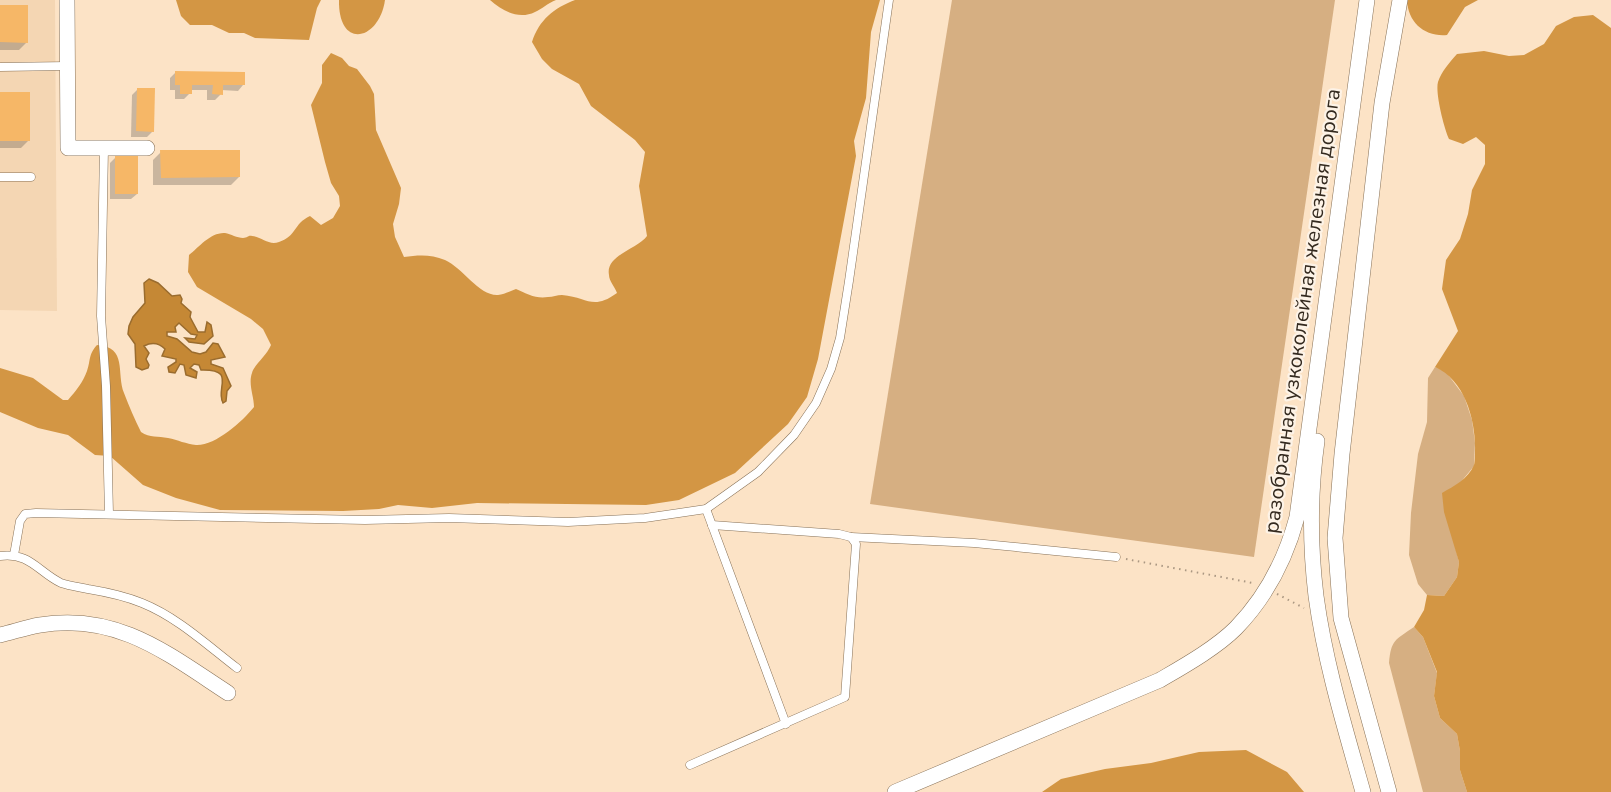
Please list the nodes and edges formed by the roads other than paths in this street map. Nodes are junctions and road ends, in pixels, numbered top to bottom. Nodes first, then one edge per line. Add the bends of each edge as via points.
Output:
1 (67, 0) edge
2 (889, 0) edge
3 (1367, 0) edge
4 (1377, 0) edge
5 (1400, 0) edge
6 (68, 66) junction
7 (0, 67) edge
8 (105, 148) junction
9 (147, 148) dead end
10 (0, 177) edge
11 (31, 177) dead end
12 (706, 509) junction
13 (109, 514) junction
14 (712, 525) junction
15 (851, 537) junction
16 (14, 555) junction
17 (0, 556) edge
18 (1116, 557) road end
19 (0, 635) edge
20 (237, 668) dead end
21 (228, 693) dead end
22 (786, 724) junction
23 (690, 765) dead end
24 (895, 792) edge
25 (1363, 792) edge
26 (1389, 792) edge

1 - 6 street
2 - 12 lane via 840,338 831,369 816,403 794,435 758,472
3 - 24 street, разобранная узкоколейная железная дорога via 1297,517 1281,564 1234,629 1191,662 1160,680
4 - 25 street via 1316,448 1312,509 1319,614
5 - 26 street via 1381,114 1335,538 1341,618
6 - 7 lane
6 - 8 street via 68,148
8 - 9 street
8 - 13 lane via 101,316
10 - 11 lane
12 - 13 lane via 645,518 568,522
12 - 14 lane
13 - 16 lane via 25,514 20,520
14 - 15 lane
14 - 22 lane
15 - 18 lane via 974,543
15 - 22 lane via 856,544 845,697
16 - 17 lane
16 - 20 lane via 70,586 143,603 192,632
19 - 21 street via 55,623 110,627 145,640
22 - 23 lane

